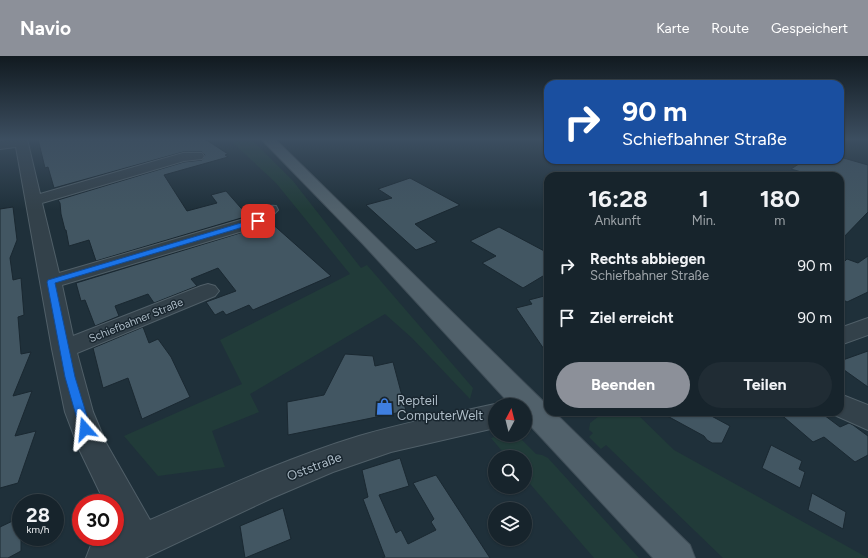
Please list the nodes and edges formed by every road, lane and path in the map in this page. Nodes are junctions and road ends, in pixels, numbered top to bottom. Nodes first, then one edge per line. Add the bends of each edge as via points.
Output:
1 (21, 162) edge
2 (164, 162) edge
3 (291, 162) edge
4 (33, 201) junction
5 (270, 210) dead end
6 (51, 282) junction
7 (208, 291) dead end
8 (868, 326) edge
9 (844, 335) edge
10 (64, 349) junction
11 (844, 407) edge
12 (535, 408) edge
13 (488, 418) edge
14 (868, 418) edge
15 (140, 549) edge
16 (104, 558) edge
17 (677, 558) edge

1 - 4 street
2 - 4 street
3 - 12 main road
4 - 6 street
5 - 6 street via 258,221
6 - 10 street
7 - 10 street, Schiefbahner Straße
8 - 9 street
10 - 15 street via 85,429
11 - 14 street
12 - 17 main road
13 - 15 street, Oststraße via 394,438 356,450 260,488
15 - 16 street, Oststraße

